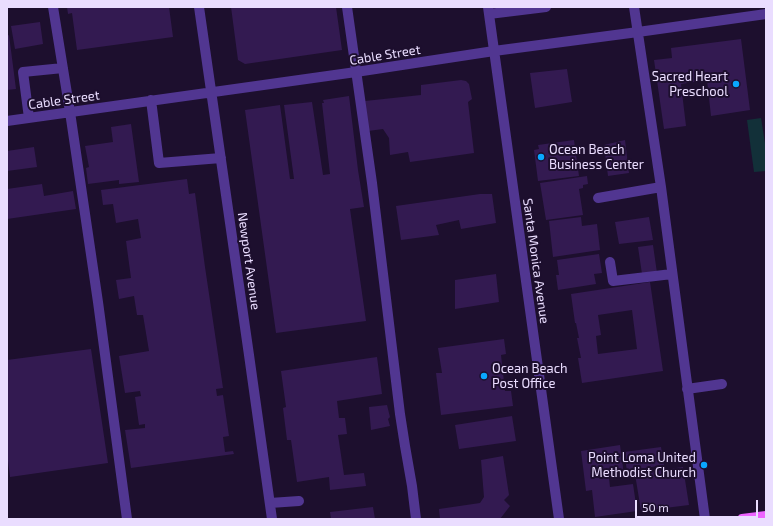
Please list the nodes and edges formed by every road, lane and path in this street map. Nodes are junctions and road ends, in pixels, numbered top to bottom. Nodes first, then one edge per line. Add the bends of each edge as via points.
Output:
1 (53, 7) edge
2 (199, 7) edge
3 (346, 7) edge
4 (546, 7) edge
5 (634, 7) edge
6 (489, 11) edge
7 (766, 14) edge
8 (638, 32) junction
9 (494, 51) junction
10 (63, 68) junction
11 (356, 72) junction
12 (212, 93) junction
13 (151, 100) junction
14 (70, 112) junction
15 (29, 118) junction
16 (7, 121) edge
17 (221, 158) junction
18 (660, 187) junction
19 (598, 198) dead end
20 (610, 262) dead end
21 (672, 274) junction
22 (722, 384) dead end
23 (687, 389) junction
24 (299, 501) dead end
25 (270, 503) junction
26 (766, 516) edge
27 (127, 519) edge
28 (272, 519) edge
29 (416, 519) edge
30 (559, 519) edge
31 (705, 519) edge
32 (742, 519) edge

1 - 10 street
2 - 12 street, Newport Avenue
3 - 11 street
4 - 6 street
5 - 8 street
6 - 9 street, Santa Monica Avenue
7 - 8 street, Cable Street
8 - 9 street, Cable Street
8 - 18 street
9 - 11 street, Cable Street
9 - 30 street, Santa Monica Avenue
10 - 14 street
10 - 15 street via 23,72
11 - 12 street, Cable Street
11 - 29 street
12 - 13 street, Cable Street
12 - 17 street, Newport Avenue
13 - 14 street, Cable Street
13 - 17 street via 159,163
14 - 15 street, Cable Street
14 - 27 street
15 - 16 street, Cable Street
17 - 25 street, Newport Avenue
18 - 19 street
18 - 21 street
20 - 21 street via 613,281
21 - 23 street
22 - 23 street
23 - 31 street
24 - 25 street
25 - 28 street, Newport Avenue
26 - 32 main road

